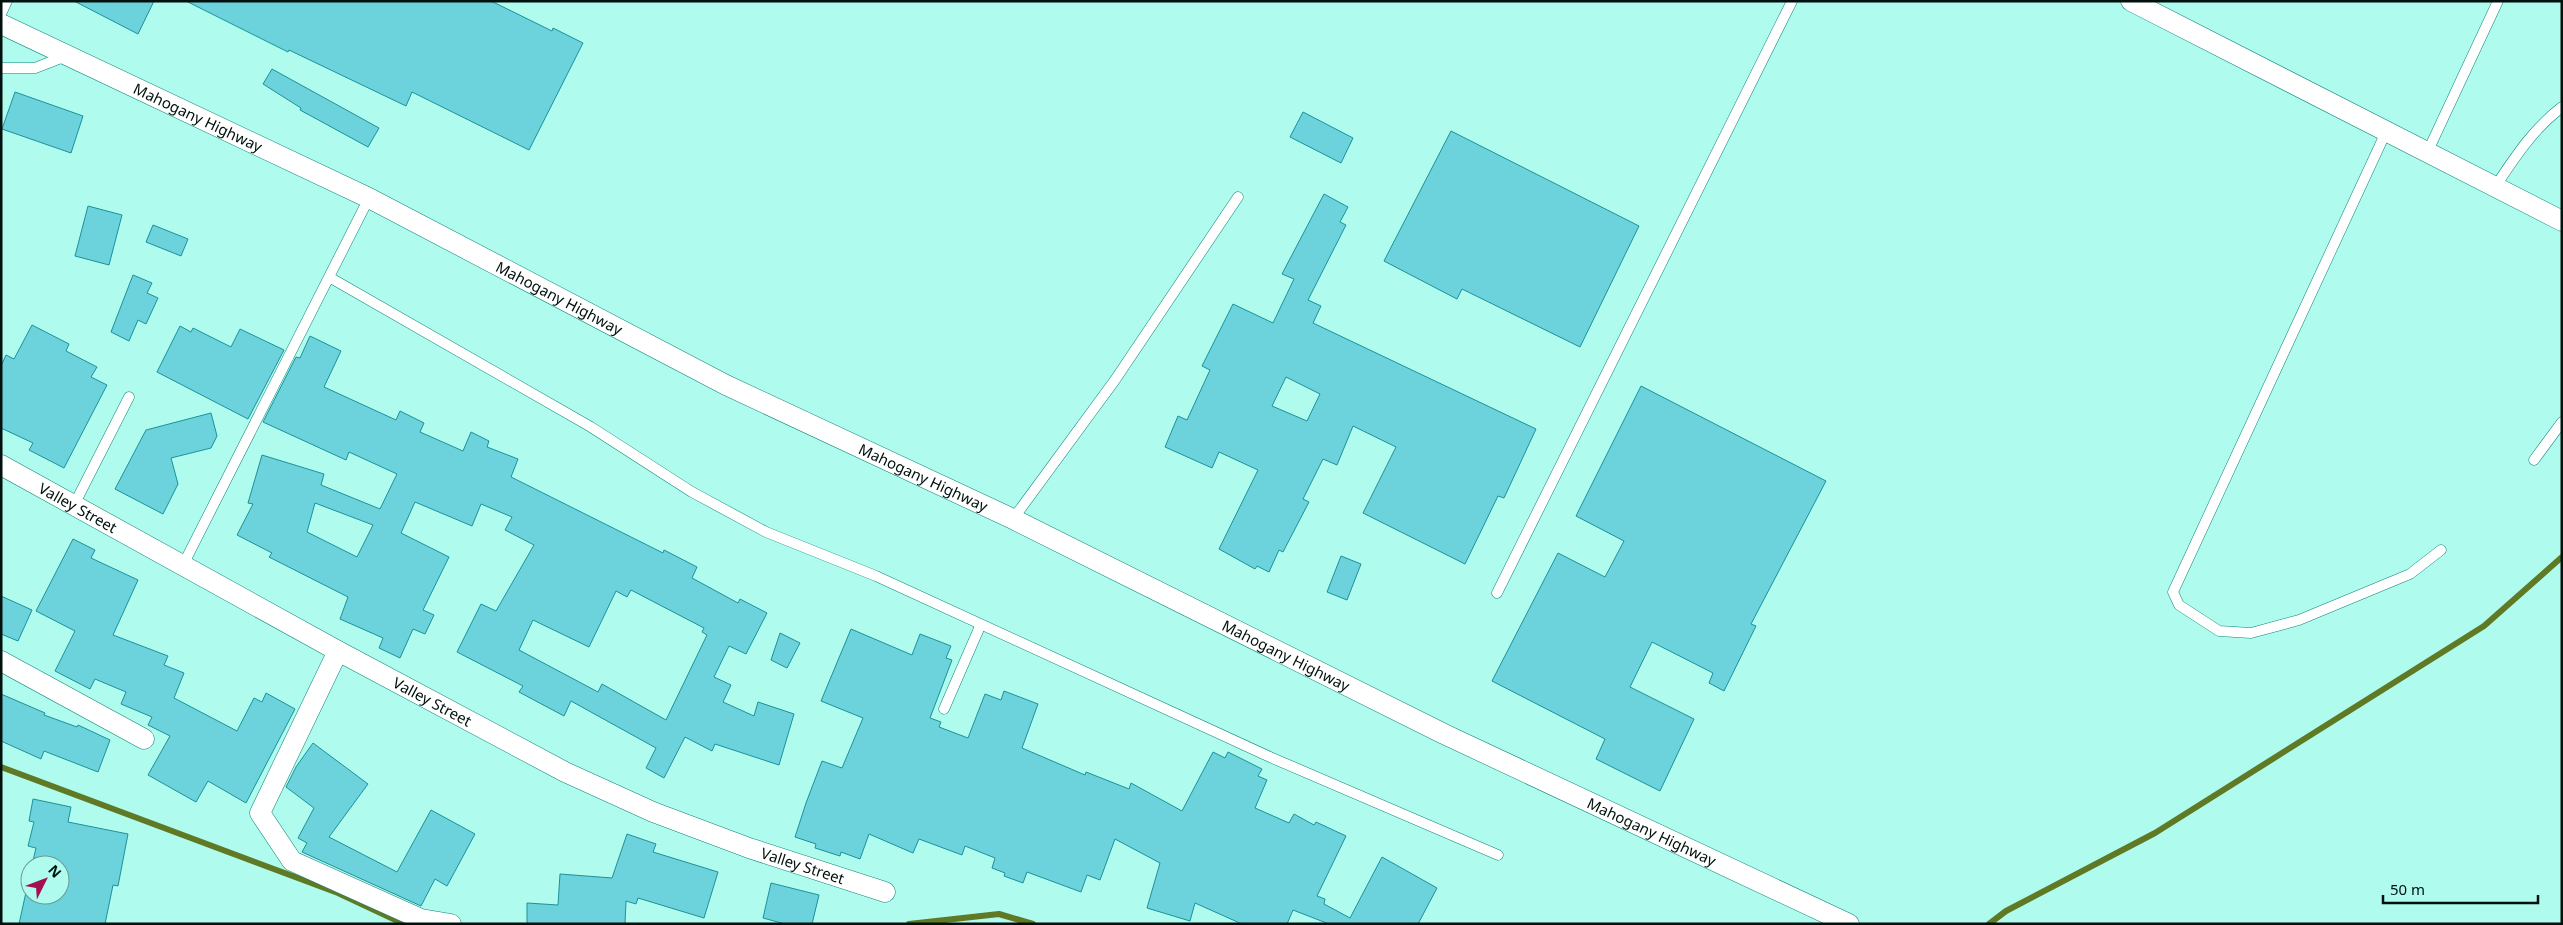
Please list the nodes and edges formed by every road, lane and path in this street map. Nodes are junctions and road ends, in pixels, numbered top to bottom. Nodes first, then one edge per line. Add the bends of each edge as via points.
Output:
1 (7, 1) edge
2 (1792, 1) edge
3 (2131, 1) edge
4 (2498, 1) edge
5 (1, 14) edge
6 (1, 24) edge
7 (69, 55) junction
8 (1, 68) edge
9 (2562, 106) edge
10 (2386, 132) junction
11 (2427, 153) junction
12 (2495, 187) junction
13 (1238, 197) dead end
14 (369, 198) junction
15 (2562, 221) edge
16 (329, 277) junction
17 (129, 397) dead end
18 (2562, 422) edge
19 (2534, 460) dead end
20 (1, 464) edge
21 (74, 505) junction
22 (1013, 519) junction
23 (2441, 550) dead end
24 (183, 565) junction
25 (1498, 593) dead end
26 (981, 624) junction
27 (338, 651) junction
28 (1, 661) edge
29 (944, 708) dead end
30 (144, 739) dead end
31 (1498, 855) dead end
32 (885, 892) dead end
33 (452, 924) edge
34 (1849, 924) edge

1 - 5 lane
2 - 25 lane
3 - 10 street
4 - 11 lane
6 - 7 street, Mahogany Highway
7 - 8 lane via 35,68
7 - 14 street, Mahogany Highway
9 - 12 lane via 2526,140
10 - 11 street
10 - 23 lane via 2173,592 2179,605 2219,632 2251,633 2299,620 2410,574
11 - 12 street
12 - 15 street
13 - 22 lane via 1115,380
14 - 16 lane
14 - 22 street, Mahogany Highway via 726,385
16 - 24 lane
16 - 26 lane via 591,427 692,492 758,528 876,576
17 - 21 lane
18 - 19 lane
20 - 21 street, Valley Street
21 - 24 street, Valley Street
22 - 34 street, Mahogany Highway via 1444,734
24 - 27 street, Valley Street
26 - 29 lane
26 - 31 lane via 1270,757
27 - 32 street, Valley Street via 565,772 653,812
27 - 33 street via 260,813 292,860 421,919
28 - 30 street

